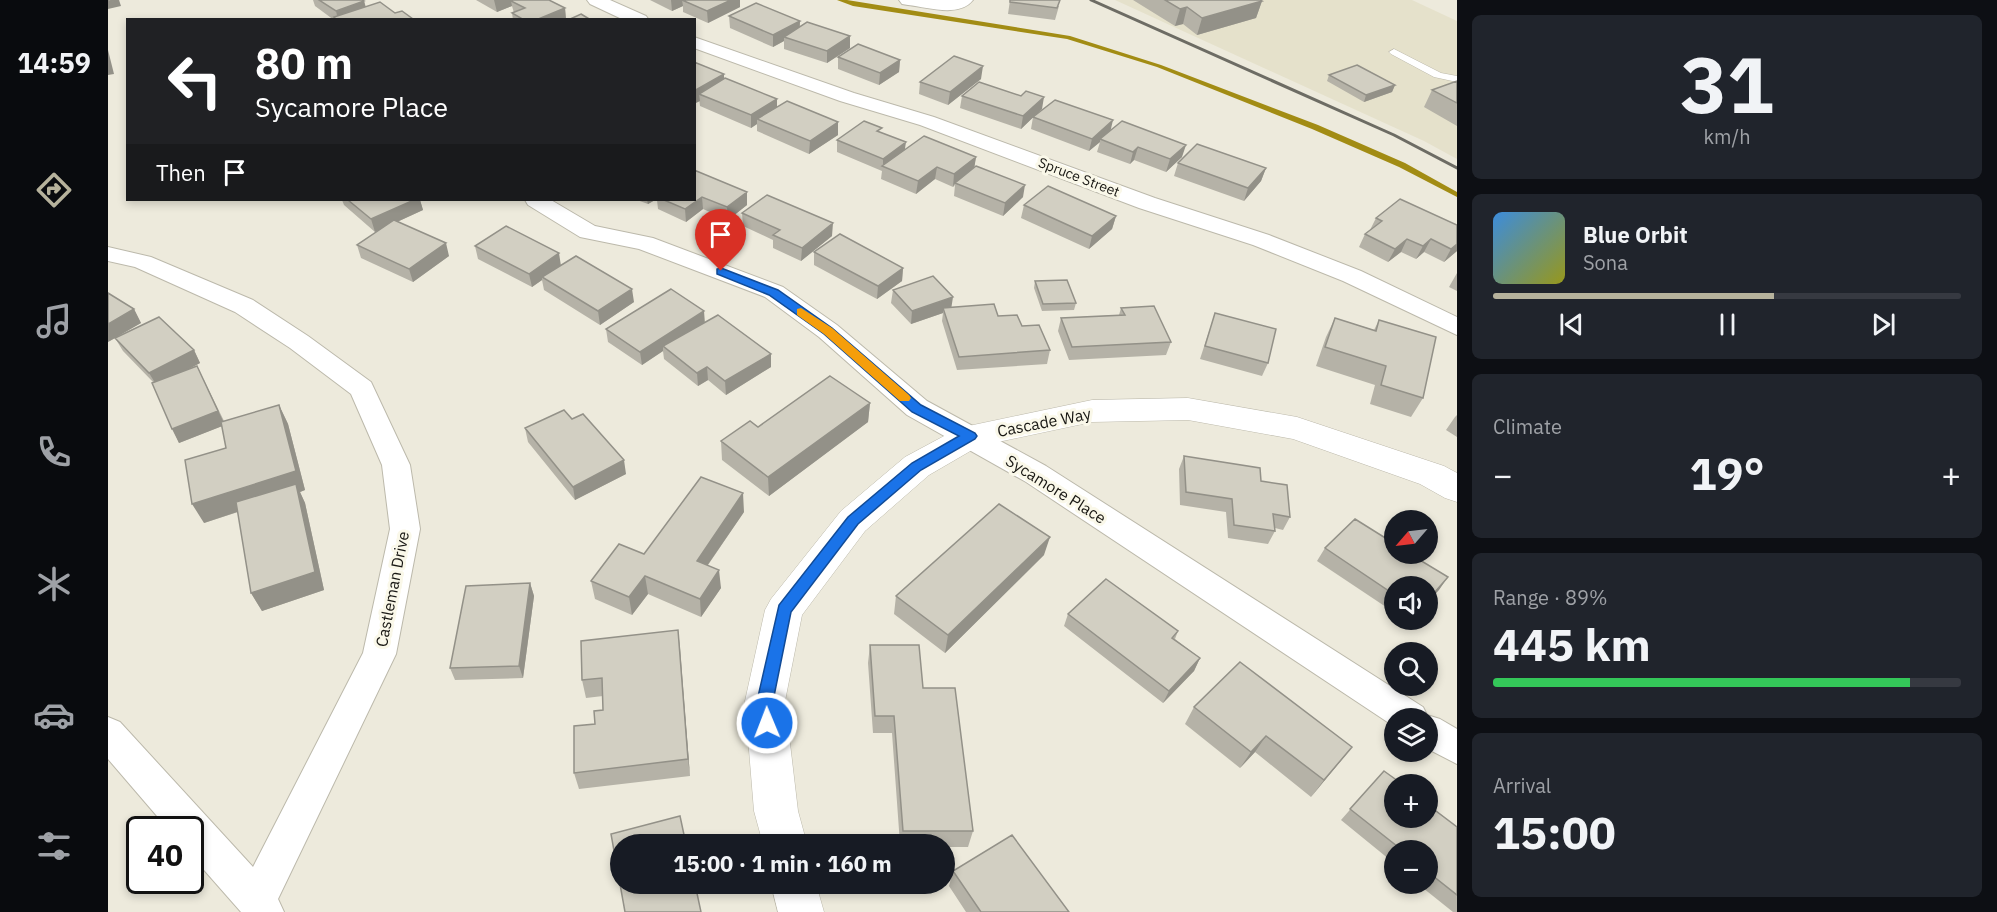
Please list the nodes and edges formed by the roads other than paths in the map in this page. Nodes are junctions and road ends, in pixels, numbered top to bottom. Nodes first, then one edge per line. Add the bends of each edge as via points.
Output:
1 (596, 0) edge
2 (908, 0) edge
3 (964, 0) edge
4 (636, 18) edge
5 (696, 43) edge
6 (1394, 52) dead end
7 (1457, 79) edge
8 (538, 201) edge
9 (108, 254) edge
10 (1457, 327) edge
11 (970, 436) junction
12 (1457, 489) edge
13 (1396, 708) edge
14 (108, 733) edge
15 (1438, 736) edge
16 (1457, 748) edge
17 (783, 834) edge
18 (796, 894) edge
19 (260, 907) edge
20 (801, 912) edge

1 - 4 street
2 - 3 street via 952,5
5 - 10 street, Spruce Street via 1261,240 1352,276
6 - 7 lane via 1438,75
8 - 11 street, Sycamore Place via 588,232 645,243 774,292 828,331 916,408
9 - 19 street, Castleman Drive via 143,262 244,306 362,388 396,465 405,530 379,654
11 - 12 street, Cascade Way via 1092,411 1188,409 1297,428 1432,475
11 - 13 street, Sycamore Place via 1036,474
11 - 17 street, Cascade Way via 916,466 853,520 784,610 765,701
14 - 19 street
15 - 16 street
18 - 20 street

